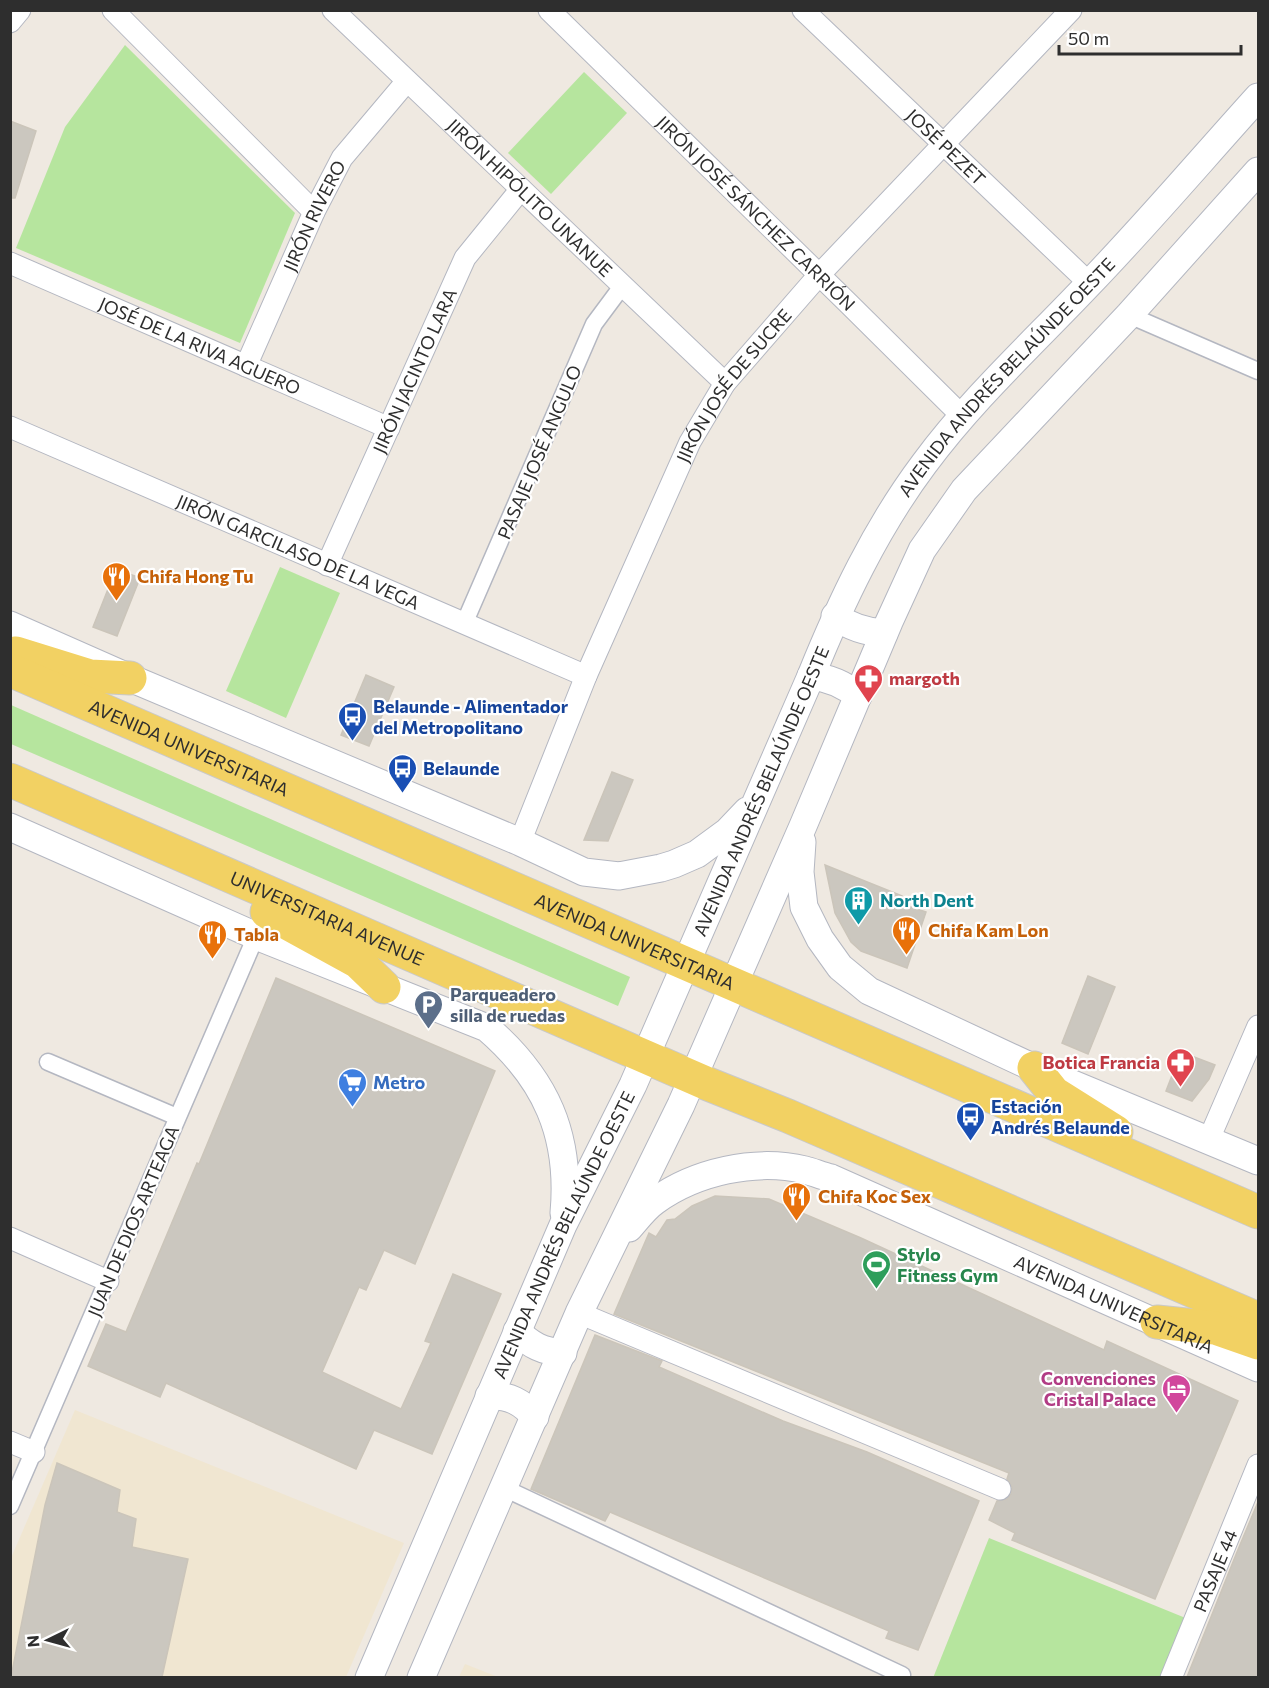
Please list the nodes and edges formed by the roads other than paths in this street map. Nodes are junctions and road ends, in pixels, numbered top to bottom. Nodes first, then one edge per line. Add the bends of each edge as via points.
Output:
1 (20, 10) edge
2 (113, 10) edge
3 (333, 10) edge
4 (549, 10) edge
5 (1071, 10) edge
6 (813, 14) edge
7 (10, 22) edge
8 (407, 81) junction
9 (1258, 97) edge
10 (944, 144) junction
11 (1255, 179) edge
12 (521, 189) junction
13 (314, 212) junction
14 (10, 263) edge
15 (819, 275) junction
16 (1089, 284) junction
17 (623, 285) junction
18 (1129, 315) junction
19 (246, 366) junction
20 (1258, 371) edge
21 (725, 383) junction
22 (962, 416) junction
23 (10, 427) edge
24 (389, 428) junction
25 (327, 565) junction
26 (835, 616) junction
27 (464, 624) junction
28 (10, 625) edge
29 (884, 633) junction
30 (10, 652) edge
31 (10, 670) edge
32 (586, 676) junction
33 (811, 676) junction
34 (130, 678) junction
35 (858, 696) junction
36 (10, 780) edge
37 (756, 802) junction
38 (803, 826) junction
39 (10, 827) edge
40 (520, 842) junction
41 (239, 879) junction
42 (256, 936) junction
43 (686, 963) junction
44 (735, 984) junction
45 (384, 987) junction
46 (1258, 1026) edge
47 (645, 1057) junction
48 (48, 1062) dead end
49 (1034, 1068) junction
50 (693, 1077) junction
51 (177, 1117) junction
52 (1209, 1139) junction
53 (1258, 1161) edge
54 (1170, 1174) junction
55 (1258, 1212) edge
56 (563, 1225) junction
57 (10, 1238) edge
58 (613, 1244) junction
59 (108, 1281) junction
60 (579, 1313) junction
61 (1258, 1318) edge
62 (1157, 1322) junction
63 (517, 1331) junction
64 (1258, 1343) edge
65 (563, 1353) junction
66 (1258, 1368) edge
67 (489, 1396) junction
68 (535, 1416) junction
69 (10, 1442) edge
70 (34, 1452) junction
71 (1258, 1465) edge
72 (504, 1488) junction
73 (1000, 1489) dead end
74 (10, 1506) edge
75 (902, 1675) dead end
76 (369, 1677) edge
77 (421, 1677) edge
78 (1171, 1677) edge

1 - 7 street
2 - 13 street
3 - 8 street, JIRÓN HIPÓLITO UNANUE
4 - 15 street, JIRÓN JOSÉ SÁNCHEZ CARRIÓN
5 - 10 street, JIRÓN JOSÉ DE SUCRE
6 - 10 street, JOSÉ PEZET
8 - 12 street, JIRÓN HIPÓLITO UNANUE
8 - 13 street, JIRÓN RIVERO via 342,158
9 - 16 street, AVENIDA ANDRÉS BELAÚNDE OESTE
10 - 15 street, JIRÓN JOSÉ DE SUCRE
10 - 16 street, JOSÉ PEZET
11 - 18 street
12 - 17 street, JIRÓN HIPÓLITO UNANUE
12 - 24 street, JIRÓN JACINTO LARA via 465,258
13 - 19 street, JIRÓN RIVERO
14 - 19 street, JOSÉ DE LA RIVA AGUERO
15 - 21 street, JIRÓN JOSÉ DE SUCRE
15 - 22 street, JIRÓN JOSÉ SÁNCHEZ CARRIÓN
16 - 22 street, AVENIDA ANDRÉS BELAÚNDE OESTE
17 - 21 street, JIRÓN HIPÓLITO UNANUE
17 - 27 street, PASAJE JOSÉ ANGULO via 594,324
18 - 20 street
18 - 29 street via 964,490 922,550
19 - 24 street, JOSÉ DE LA RIVA AGUERO
21 - 32 street, JIRÓN JOSÉ DE SUCRE via 690,442
22 - 26 street, AVENIDA ANDRÉS BELAÚNDE OESTE via 923,465 881,529
23 - 25 street, JIRÓN GARCILASO DE LA VEGA
24 - 25 street, JIRÓN JACINTO LARA
25 - 27 street, JIRÓN GARCILASO DE LA VEGA
26 - 29 street via 858,629
26 - 33 street, AVENIDA ANDRÉS BELAÚNDE OESTE
27 - 32 street, JIRÓN GARCILASO DE LA VEGA
28 - 34 street
29 - 35 street
30 - 34 main road via 90,676
31 - 43 main road, AVENIDA UNIVERSITARIA
32 - 40 street, JIRÓN JOSÉ DE SUCRE
33 - 35 street via 837,682
33 - 37 street, AVENIDA ANDRÉS BELAÚNDE OESTE
34 - 40 street
35 - 38 street
36 - 41 main road, UNIVERSITARIA AVENUE
37 - 40 street via 727,832 697,854 661,868 619,876 584,872
37 - 43 street, AVENIDA ANDRÉS BELAÚNDE OESTE
38 - 44 street
38 - 49 street via 800,872 804,908 840,967 869,991
39 - 42 street
41 - 45 main road via 264,910 358,962
41 - 47 main road, UNIVERSITARIA AVENUE
42 - 45 street
42 - 51 street, JUAN DE DIOS ARTEAGA
43 - 44 main road, AVENIDA UNIVERSITARIA
43 - 47 street, AVENIDA ANDRÉS BELAÚNDE OESTE
44 - 50 street
44 - 54 main road, AVENIDA UNIVERSITARIA
45 - 56 street via 487,1028 523,1063 556,1126 565,1165
46 - 52 street
47 - 50 main road
47 - 56 street, AVENIDA ANDRÉS BELAÚNDE OESTE
48 - 51 street
49 - 52 street
49 - 54 main road via 1054,1094 1122,1136
50 - 58 street
50 - 61 main road
51 - 59 street, JUAN DE DIOS ARTEAGA
52 - 53 street
54 - 55 main road, AVENIDA UNIVERSITARIA
56 - 63 street, AVENIDA ANDRÉS BELAÚNDE OESTE
57 - 59 street
58 - 60 street
58 - 62 street, AVENIDA UNIVERSITARIA via 654,1202 684,1185 718,1172 749,1167 804,1170 831,1178
59 - 70 street, JUAN DE DIOS ARTEAGA
60 - 65 street
60 - 73 street
62 - 64 main road via 1215,1328
62 - 66 street, AVENIDA UNIVERSITARIA
63 - 65 street via 537,1348
63 - 67 street, AVENIDA ANDRÉS BELAÚNDE OESTE
65 - 68 street
67 - 68 street via 514,1400
67 - 76 street, AVENIDA ANDRÉS BELAÚNDE OESTE
68 - 72 street
69 - 70 street
70 - 74 street, JUAN DE DIOS ARTEAGA
71 - 78 street, PASAJE 44
72 - 75 street
72 - 77 street

